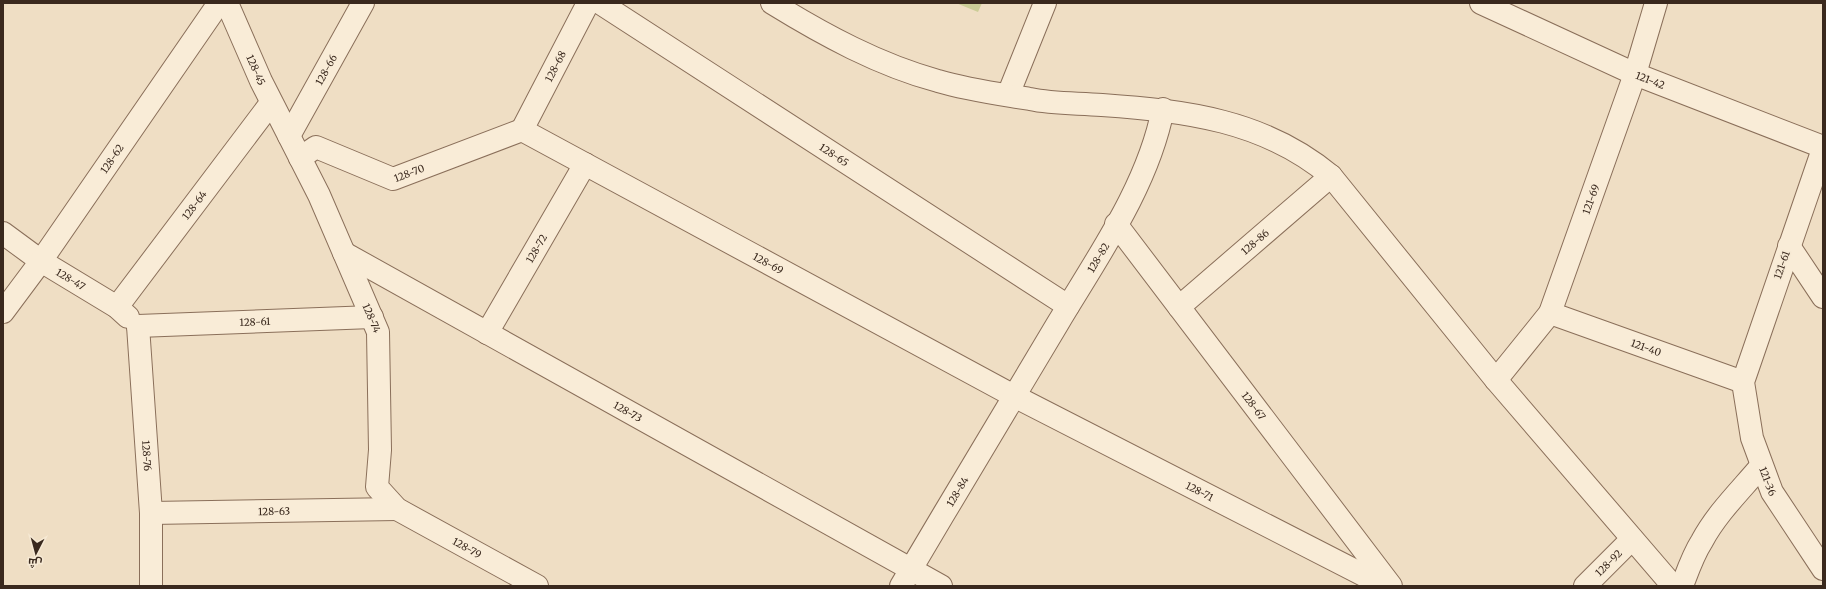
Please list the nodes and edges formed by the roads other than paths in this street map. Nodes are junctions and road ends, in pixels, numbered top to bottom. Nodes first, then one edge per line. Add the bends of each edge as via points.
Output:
1 (219, 3) edge
2 (227, 3) edge
3 (363, 3) edge
4 (588, 3) edge
5 (600, 3) edge
6 (772, 3) edge
7 (1046, 3) edge
8 (1481, 3) edge
9 (1656, 3) edge
10 (1635, 74) junction
11 (1008, 95) junction
12 (271, 102) junction
13 (1163, 109) junction
14 (522, 130) junction
15 (289, 136) junction
16 (1823, 148) edge
17 (300, 158) junction
18 (585, 164) junction
19 (1331, 176) junction
20 (1116, 224) junction
21 (3, 233) edge
22 (1789, 246) junction
23 (344, 253) junction
24 (41, 261) junction
25 (1823, 297) edge
26 (1068, 306) junction
27 (1179, 306) junction
28 (117, 307) junction
29 (3, 312) edge
30 (1550, 313) junction
31 (372, 317) junction
32 (138, 326) junction
33 (488, 333) junction
34 (1496, 380) junction
35 (1743, 382) junction
36 (1014, 396) junction
37 (1762, 466) junction
38 (397, 509) junction
39 (151, 513) junction
40 (1632, 539) junction
41 (1823, 569) edge
42 (906, 578) edge
43 (151, 586) edge
44 (537, 586) edge
45 (941, 586) edge
46 (1385, 586) edge
47 (1391, 586) edge
48 (1585, 586) edge
49 (1673, 586) edge
50 (1682, 586) edge

1 - 24 street, 128-62
2 - 12 street, 128-45
3 - 15 street, 128-66
4 - 14 street, 128-68
5 - 26 street, 128-65
6 - 11 street via 882,62 938,81
7 - 11 street
8 - 10 street, 121-42
9 - 10 street, 121-69
10 - 16 street, 121-42
10 - 30 street, 121-69
11 - 13 street via 1032,100
12 - 15 street, 128-45
12 - 28 street, 128-64
13 - 19 street via 1247,128 1294,149
13 - 20 street, 128-82 via 1159,132 1149,160
14 - 17 street, 128-70 via 393,179 316,146
14 - 18 street, 128-69
15 - 17 street, 128-74
16 - 22 street, 121-61
17 - 23 street, 128-74
18 - 33 street, 128-72
18 - 36 street, 128-69
19 - 27 street, 128-86
19 - 34 street
20 - 26 street, 128-82
20 - 27 street, 128-67
21 - 24 street, 128-47
22 - 25 street
22 - 35 street, 121-61
23 - 31 street, 128-74
23 - 33 street, 128-73
24 - 28 street, 128-47
24 - 29 street, 128-62
26 - 36 street, 128-82
27 - 47 street, 128-67
28 - 32 street, 128-47
30 - 34 street, 121-69
30 - 35 street, 121-40
31 - 32 street, 128-61
31 - 38 street, 128-74 via 378,332 378,487
32 - 39 street, 128-76
33 - 42 street, 128-73
34 - 40 street
35 - 37 street, 121-36 via 1752,438
36 - 42 street, 128-84
36 - 46 street, 128-71
37 - 41 street, 121-36 via 1772,492
37 - 50 street via 1702,540
38 - 39 street, 128-63
38 - 44 street, 128-79
39 - 43 street, 128-76
40 - 48 street, 128-92
40 - 49 street
42 - 45 street, 128-73

